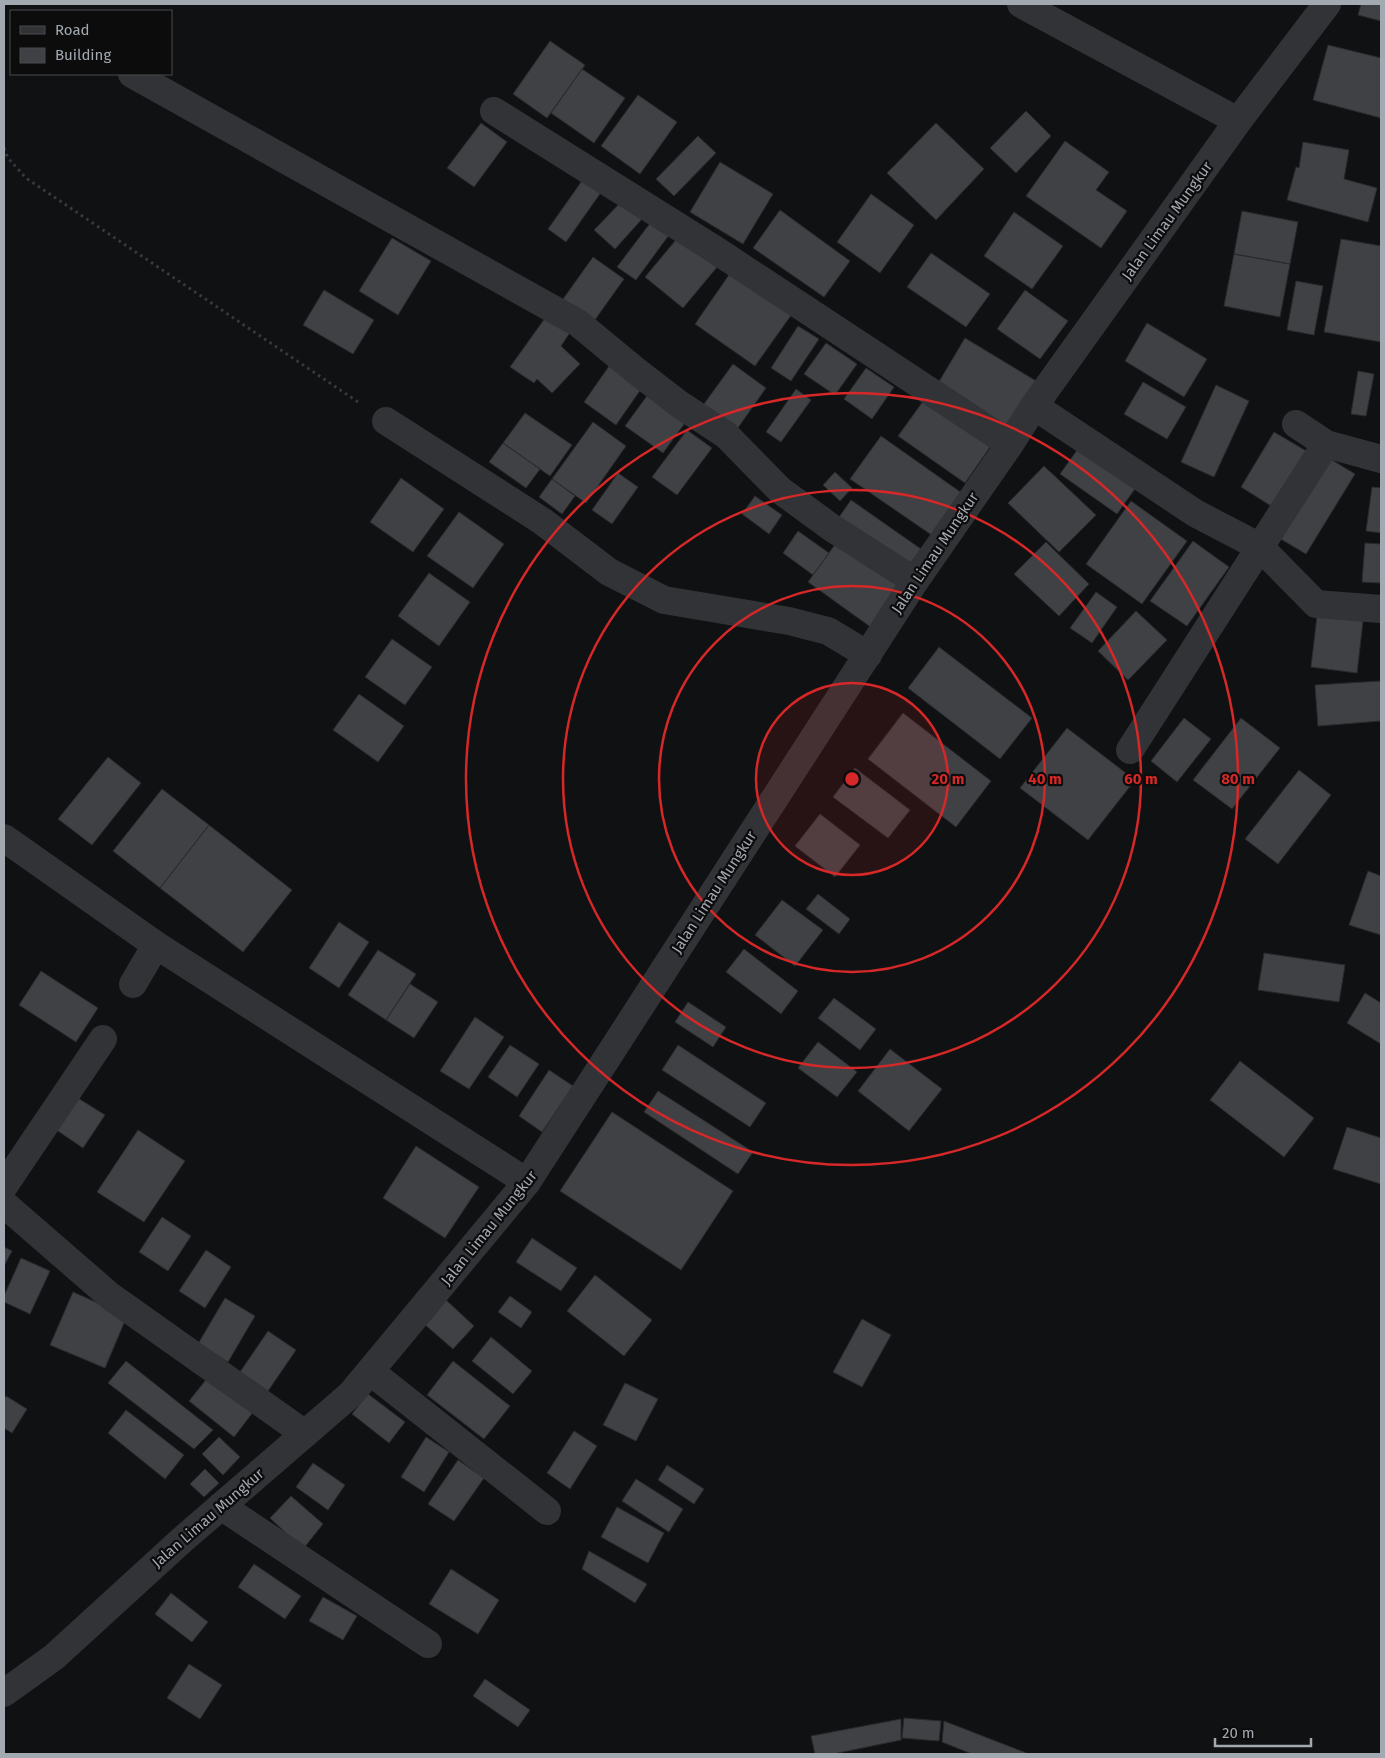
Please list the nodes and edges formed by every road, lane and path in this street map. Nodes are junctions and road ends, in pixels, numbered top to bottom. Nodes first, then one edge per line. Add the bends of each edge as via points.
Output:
1 (1021, 4) edge
2 (1326, 4) edge
3 (134, 75) edge
4 (494, 111) dead end
5 (1238, 121) junction
6 (4, 148) edge
7 (1034, 406) junction
8 (386, 421) joint
9 (1296, 424) dead end
10 (1010, 444) junction
11 (1326, 444) junction
12 (1381, 459) edge
13 (1260, 547) junction
14 (915, 581) junction
15 (1381, 609) edge
16 (868, 655) junction
17 (1130, 750) dead end
18 (4, 838) edge
19 (156, 945) junction
20 (133, 984) dead end
21 (103, 1039) dead end
22 (527, 1182) junction
23 (4, 1186) edge
24 (4, 1204) edge
25 (371, 1372) junction
26 (305, 1434) junction
27 (221, 1506) junction
28 (546, 1511) dead end
29 (428, 1644) dead end
30 (4, 1693) edge

1 - 5 street
2 - 5 street, Jalan Limau Mungkur
3 - 14 street via 578,323 642,376 726,436 780,490
4 - 10 street via 727,257
5 - 7 street, Jalan Limau Mungkur
6 - 8 path via 8,158 26,178
7 - 10 street, Jalan Limau Mungkur
7 - 13 street via 1194,513
8 - 16 street via 542,521 609,572 664,600 789,621 828,631
9 - 11 street
10 - 14 street, Jalan Limau Mungkur
11 - 12 street
11 - 13 street
13 - 15 street via 1316,604
13 - 17 street
14 - 16 street, Jalan Limau Mungkur
16 - 22 street, Jalan Limau Mungkur
18 - 19 street
19 - 20 street
19 - 22 street
21 - 23 street
22 - 25 street, Jalan Limau Mungkur
24 - 26 street via 110,1296
25 - 26 street, Jalan Limau Mungkur via 352,1394
25 - 28 street
26 - 27 street, Jalan Limau Mungkur
27 - 29 street
27 - 30 street, Jalan Limau Mungkur via 54,1658

